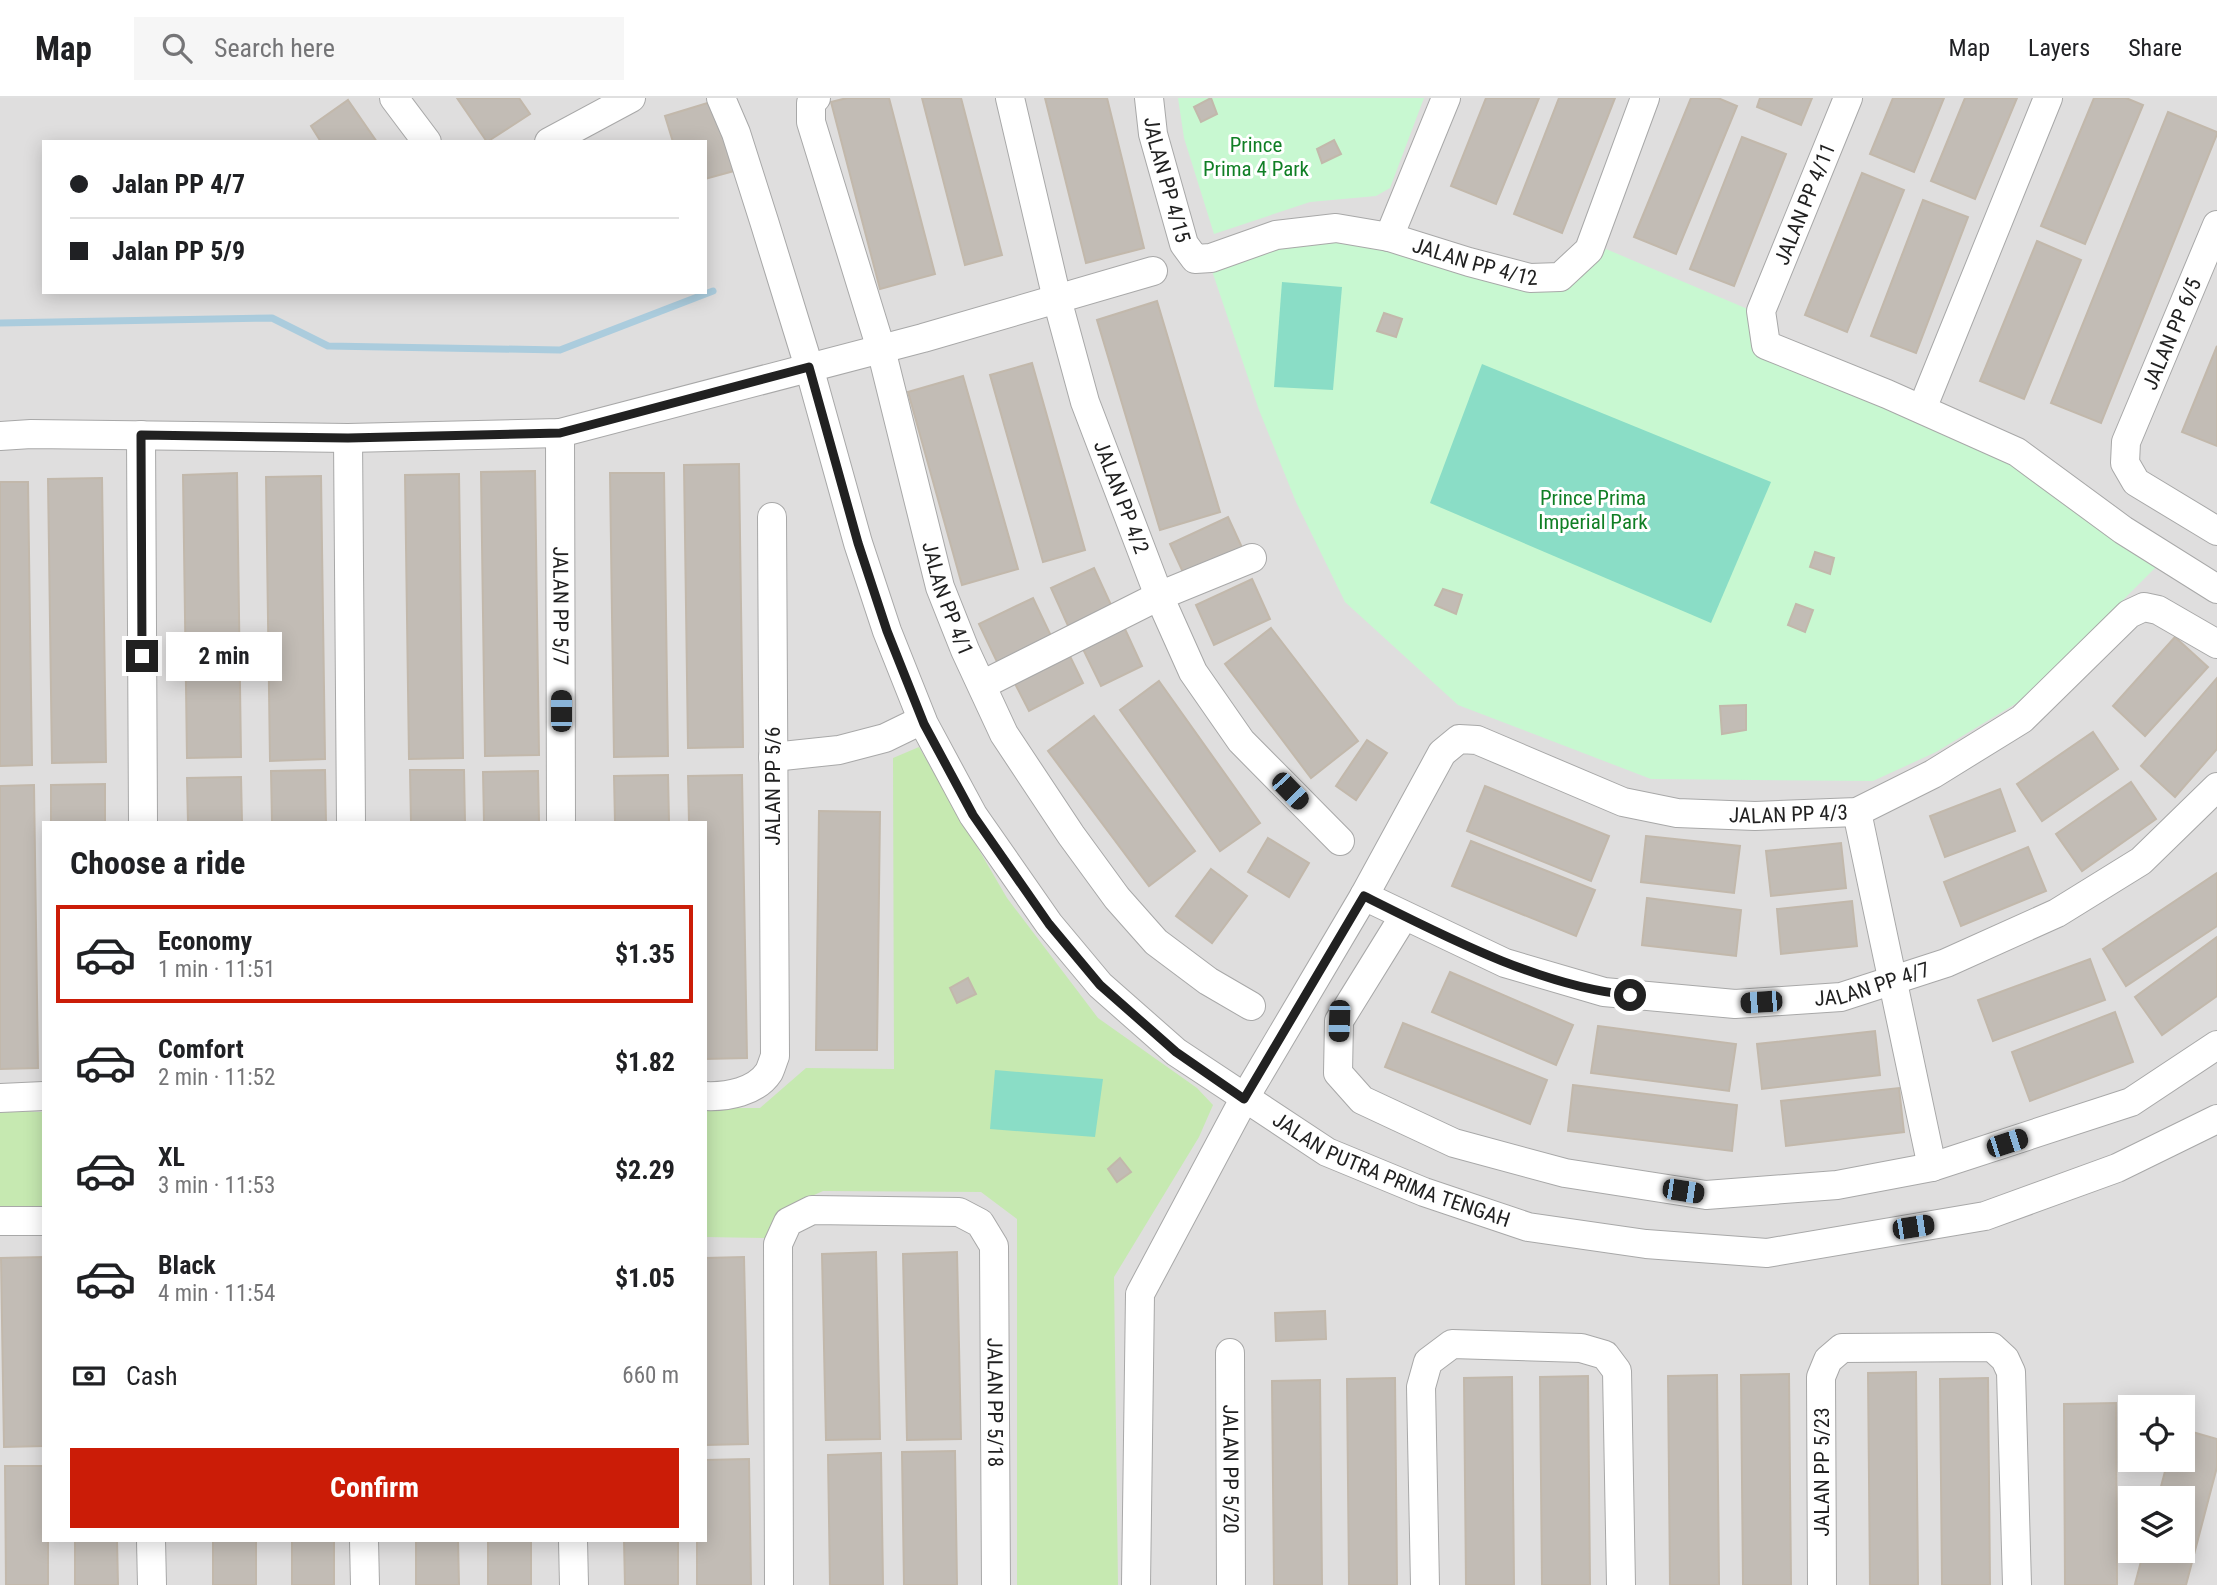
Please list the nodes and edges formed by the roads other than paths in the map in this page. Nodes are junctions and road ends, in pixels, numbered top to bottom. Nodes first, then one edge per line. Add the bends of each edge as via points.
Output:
1 (394, 98) edge
2 (631, 98) edge
3 (721, 98) edge
4 (816, 98) edge
5 (1010, 98) edge
6 (1149, 98) edge
7 (1446, 98) edge
8 (1645, 98) edge
9 (1848, 98) edge
10 (2048, 98) edge
11 (426, 140) edge
12 (554, 140) edge
13 (2217, 225) edge
14 (1389, 237) junction
15 (1195, 259) joint
16 (1153, 271) dead end
17 (1057, 299) junction
18 (881, 349) junction
19 (809, 367) junction
20 (1922, 409) junction
21 (560, 433) junction
22 (141, 435) junction
23 (0, 436) edge
24 (348, 438) junction
25 (772, 517) dead end
26 (2217, 531) edge
27 (1252, 558) dead end
28 (2217, 589) edge
29 (1159, 596) junction
30 (2217, 645) edge
31 (982, 685) junction
32 (922, 720) junction
33 (773, 757) junction
34 (2217, 787) edge
35 (1857, 811) junction
36 (143, 821) edge
37 (351, 821) edge
38 (561, 821) edge
39 (1340, 841) dead end
40 (1364, 896) junction
41 (1404, 916) junction
42 (1892, 980) junction
43 (1251, 1006) dead end
44 (2217, 1045) edge
45 (42, 1096) edge
46 (707, 1096) edge
47 (0, 1098) edge
48 (1244, 1099) junction
49 (2217, 1119) edge
50 (1932, 1167) junction
51 (0, 1221) edge
52 (42, 1221) edge
53 (1230, 1353) dead end
54 (151, 1542) edge
55 (364, 1542) edge
56 (573, 1542) edge
57 (152, 1585) edge
58 (365, 1585) edge
59 (574, 1585) edge
60 (779, 1585) edge
61 (996, 1585) edge
62 (1136, 1585) edge
63 (1231, 1585) edge
64 (1425, 1585) edge
65 (1621, 1585) edge
66 (1822, 1585) edge
67 (2017, 1585) edge

1 - 11 street
2 - 12 street
3 - 19 street, JALAN PUTRA PRIMA TENGAH
4 - 18 street, JALAN PP 4/1 via 811,103 811,122
5 - 17 street, JALAN PP 4/2
6 - 15 street, JALAN PP 4/15 via 1153,134 1184,243
7 - 14 street
8 - 14 street, JALAN PP 4/12 via 1589,250 1560,277 1530,278
9 - 20 street, JALAN PP 4/11 via 1761,311 1766,345
10 - 20 street
13 - 26 street, JALAN PP 6/5 via 2126,442 2124,463 2136,482
14 - 15 street, JALAN PP 4/12 via 1336,228 1276,235 1211,258
16 - 17 street
17 - 18 street
17 - 29 street, JALAN PP 4/2 via 1085,402
18 - 19 street
18 - 31 street, JALAN PP 4/1 via 940,587
19 - 21 street
19 - 32 street, JALAN PUTRA PRIMA TENGAH via 862,556
20 - 28 street via 2017,452 2123,530
21 - 24 street
21 - 38 street, JALAN PP 5/7
22 - 23 street
22 - 24 street
22 - 36 street
24 - 37 street
25 - 33 street, JALAN PP 5/6
27 - 29 street
29 - 31 street
29 - 39 street, JALAN PP 4/2 via 1193,672 1241,741
30 - 35 street, JALAN PP 4/3 via 2158,610 2144,607 2130,614 2022,719 1933,774
31 - 43 street, JALAN PP 4/1 via 1004,734 1117,898 1156,942
32 - 33 street via 885,738 839,750
32 - 48 street, JALAN PUTRA PRIMA TENGAH via 973,815 1049,924 1100,985 1176,1052
33 - 46 street, JALAN PP 5/6 via 775,1056 768,1073 756,1084 739,1093
34 - 42 street, JALAN PP 4/7 via 2141,861 2057,913 1946,962
35 - 40 street, JALAN PP 4/3 via 1755,816 1677,813 1623,802 1478,740 1459,740 1442,753
35 - 42 street
40 - 41 street, JALAN PP 4/7
40 - 48 street
41 - 42 street, JALAN PP 4/7 via 1505,963 1604,992 1735,1004 1840,997
41 - 50 street via 1339,1021 1338,1073 1362,1100 1454,1143 1565,1173 1706,1195 1837,1185
42 - 50 street
44 - 50 street via 2131,1102
45 - 47 street
48 - 49 street, JALAN PUTRA PRIMA TENGAH via 1327,1152 1424,1192 1528,1227 1646,1244 1767,1252 1985,1216 2117,1168
48 - 62 street via 1140,1294
51 - 52 street
53 - 63 street, JALAN PP 5/20
54 - 57 street
55 - 58 street
56 - 59 street
60 - 61 street, JALAN PP 5/18 via 778,1244 789,1222 812,1209 959,1212 980,1223 993,1246
64 - 65 street via 1421,1387 1428,1362 1452,1345 1581,1348 1605,1355 1617,1371
66 - 67 street, JALAN PP 5/23 via 1821,1377 1828,1360 1842,1348 1869,1347 1992,1347 2005,1359 2011,1372

